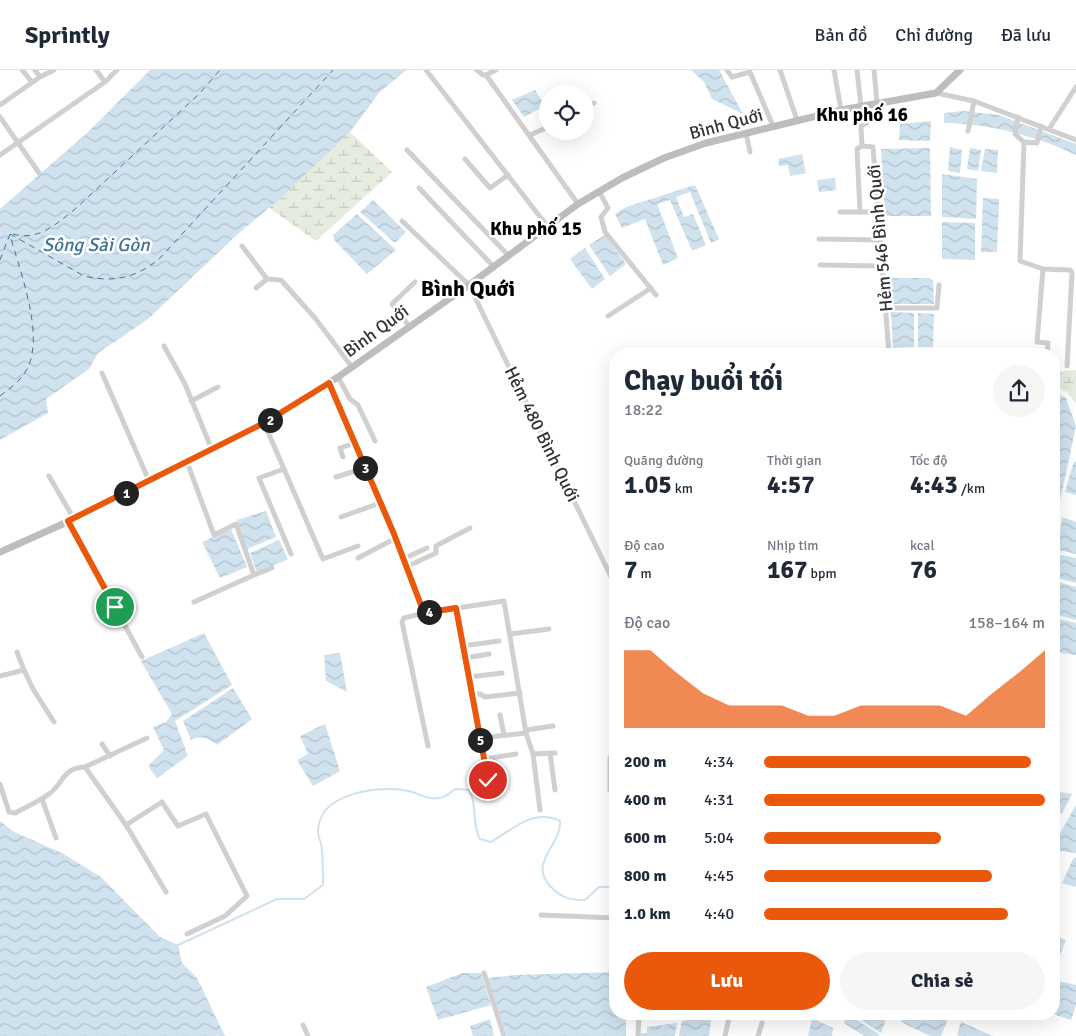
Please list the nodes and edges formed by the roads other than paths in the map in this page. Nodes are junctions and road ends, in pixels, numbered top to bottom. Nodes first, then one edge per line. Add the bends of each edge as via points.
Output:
1 (22, 70) edge
2 (35, 70) edge
3 (54, 70) edge
4 (96, 70) edge
5 (117, 70) edge
6 (426, 70) edge
7 (477, 70) edge
8 (496, 70) edge
9 (726, 70) edge
10 (780, 70) edge
11 (834, 70) edge
12 (857, 70) edge
13 (874, 70) edge
14 (960, 70) edge
15 (486, 75) junction
16 (40, 77) junction
17 (32, 82) junction
18 (105, 82) junction
19 (1076, 87) edge
20 (936, 93) junction
21 (974, 101) junction
22 (877, 103) junction
23 (0, 105) edge
24 (864, 105) junction
25 (841, 110) junction
26 (0, 117) edge
27 (1018, 118) junction
28 (797, 120) junction
29 (773, 126) junction
30 (1041, 127) junction
31 (969, 128) dead end
32 (1048, 129) junction
33 (539, 132) edge
34 (746, 133) junction
35 (530, 136) junction
36 (1076, 140) edge
37 (1024, 142) junction
38 (17, 143) junction
39 (862, 146) junction
40 (407, 150) dead end
41 (750, 152) dead end
42 (0, 155) edge
43 (465, 159) dead end
44 (39, 173) dead end
45 (508, 175) junction
46 (419, 188) dead end
47 (599, 191) junction
48 (578, 204) junction
49 (840, 212) dead end
50 (860, 212) junction
51 (878, 212) junction
52 (402, 221) dead end
53 (548, 227) junction
54 (819, 239) dead end
55 (880, 240) junction
56 (242, 246) dead end
57 (508, 255) junction
58 (820, 265) dead end
59 (493, 266) junction
60 (882, 266) junction
61 (1043, 269) junction
62 (267, 280) junction
63 (415, 282) dead end
64 (469, 285) junction
65 (939, 285) dead end
66 (256, 288) dead end
67 (650, 288) junction
68 (656, 294) dead end
69 (885, 308) junction
70 (608, 316) dead end
71 (409, 326) junction
72 (164, 346) dead end
73 (888, 348) edge
74 (1048, 348) edge
75 (1067, 366) dead end
76 (352, 367) junction
77 (102, 372) dead end
78 (338, 377) junction
79 (329, 383) junction
80 (218, 387) dead end
81 (191, 401) junction
82 (264, 423) junction
83 (375, 440) dead end
84 (355, 443) junction
85 (212, 450) junction
86 (343, 457) dead end
87 (187, 462) junction
88 (365, 468) junction
89 (284, 469) junction
90 (49, 476) dead end
91 (336, 478) dead end
92 (149, 481) junction
93 (380, 503) junction
94 (341, 517) dead end
95 (71, 520) junction
96 (470, 528) dead end
97 (396, 538) junction
98 (358, 546) dead end
99 (427, 548) dead end
100 (0, 552) edge
101 (291, 554) dead end
102 (358, 558) dead end
103 (404, 559) junction
104 (406, 567) junction
105 (272, 568) dead end
106 (609, 573) edge
107 (254, 575) junction
108 (194, 602) dead end
109 (456, 608) junction
110 (424, 613) junction
111 (549, 629) dead end
112 (510, 634) junction
113 (499, 641) dead end
114 (462, 646) junction
115 (17, 652) dead end
116 (489, 654) dead end
117 (142, 656) dead end
118 (465, 658) junction
119 (24, 670) junction
120 (502, 673) dead end
121 (0, 676) edge
122 (469, 677) junction
123 (520, 693) junction
124 (472, 694) junction
125 (500, 715) dead end
126 (54, 722) dead end
127 (553, 726) dead end
128 (526, 732) junction
129 (504, 735) junction
130 (147, 738) dead end
131 (480, 738) junction
132 (102, 744) dead end
133 (428, 746) dead end
134 (516, 754) dead end
135 (533, 754) junction
136 (110, 756) junction
137 (483, 759) junction
138 (85, 767) junction
139 (488, 780) dead end
140 (0, 784) edge
141 (555, 790) dead end
142 (42, 799) junction
143 (540, 810) dead end
144 (126, 825) junction
145 (56, 838) dead end
146 (166, 892) dead end
147 (541, 915) dead end
148 (609, 918) edge
149 (187, 934) dead end
150 (484, 973) dead end
151 (639, 1020) edge
152 (729, 1020) edge
153 (762, 1023) dead end
154 (303, 1024) dead end
155 (308, 1036) edge
156 (504, 1036) edge
157 (638, 1036) edge
158 (725, 1036) edge
159 (758, 1036) edge

1 - 17 street
2 - 16 street
3 - 16 street
4 - 18 street
5 - 18 street
6 - 45 street
7 - 15 street
8 - 15 street
9 - 29 street via 732,77 750,72
10 - 28 street
11 - 25 street
12 - 24 street, Hẻm 546 Bình Quới
13 - 22 street
14 - 20 main road
15 - 35 street
16 - 17 street
17 - 23 street
18 - 38 street
19 - 32 street
20 - 21 street
20 - 22 main road, Bình Quới
21 - 27 street
21 - 31 street
22 - 24 main road, Bình Quới
24 - 25 main road, Bình Quới
24 - 39 street, Hẻm 546 Bình Quới via 867,124 861,126
25 - 28 main road, Bình Quới
26 - 38 street
27 - 30 street
27 - 37 street via 1016,135
28 - 29 main road, Bình Quới
29 - 34 main road, Bình Quới
30 - 32 street
30 - 37 street via 1037,142
32 - 36 street
33 - 35 street
34 - 41 street
34 - 47 main road, Bình Quới via 664,158
35 - 48 street
37 - 61 street via 1020,260
38 - 42 street
38 - 44 street
39 - 50 street via 857,149
39 - 51 street, Hẻm 546 Bình Quới via 873,147
40 - 57 street
43 - 45 street via 490,188
45 - 53 street
46 - 59 street
47 - 48 main road, Bình Quới
47 - 67 street via 608,208 601,217 605,232
48 - 53 main road, Bình Quới
49 - 50 street
50 - 51 street
51 - 55 street, Hẻm 546 Bình Quới
52 - 64 street
53 - 57 main road, Bình Quới
54 - 55 street
55 - 60 street, Hẻm 546 Bình Quới
56 - 62 street
57 - 59 main road, Bình Quới
58 - 60 street
59 - 64 main road, Bình Quới
60 - 69 street, Hẻm 546 Bình Quới
61 - 74 street via 1037,342 1048,343
61 - 75 street via 1070,270 1072,273
62 - 66 street
62 - 76 street via 281,280
63 - 71 street via 392,304
64 - 71 main road, Bình Quới
64 - 106 street, Hẻm 480 Bình Quới
65 - 69 street via 937,308
67 - 68 street
67 - 70 street
69 - 73 street, Hẻm 546 Bình Quới
71 - 76 main road, Bình Quới
72 - 81 street
76 - 78 main road, Bình Quới
77 - 92 street
78 - 79 main road, Bình Quới
78 - 83 street via 350,399 358,405
79 - 82 main road, Bình Quới
79 - 84 street
80 - 81 street
81 - 85 street
82 - 85 main road, Bình Quới
82 - 89 street
84 - 86 street via 340,448
84 - 88 street
85 - 87 main road, Bình Quới
87 - 92 main road, Bình Quới
87 - 107 street via 214,534 236,524
88 - 91 street
88 - 93 street
89 - 98 street via 323,559
89 - 101 street via 259,478
90 - 95 street
92 - 95 main road, Bình Quới
93 - 94 street
93 - 97 street
95 - 100 main road, Bình Quới
95 - 117 street
96 - 104 street via 436,546 436,553
97 - 102 street
97 - 103 street
99 - 103 street
103 - 104 street
104 - 110 street
105 - 107 street
107 - 108 street
109 - 110 street
109 - 112 street via 504,601
109 - 114 street
110 - 133 street via 404,618 402,622
111 - 112 street
112 - 123 street
113 - 114 street
114 - 118 street
115 - 119 street
116 - 118 street
118 - 122 street
119 - 121 street
119 - 126 street
120 - 122 street
122 - 124 street
123 - 124 street via 485,697
123 - 128 street
124 - 131 street
125 - 129 street
127 - 128 street
128 - 129 street
128 - 135 street
129 - 131 street
130 - 136 street
131 - 137 street
132 - 136 street
134 - 137 street
135 - 141 street via 552,753
135 - 143 street
136 - 138 street
137 - 139 street
138 - 142 street via 64,775 52,792
138 - 144 street
140 - 142 street via 9,812 15,813
142 - 145 street
144 - 146 street
144 - 149 street via 162,802 178,826 206,814 247,896 225,916
147 - 148 street
150 - 156 street
151 - 157 street
152 - 158 street
153 - 159 street
154 - 155 street

